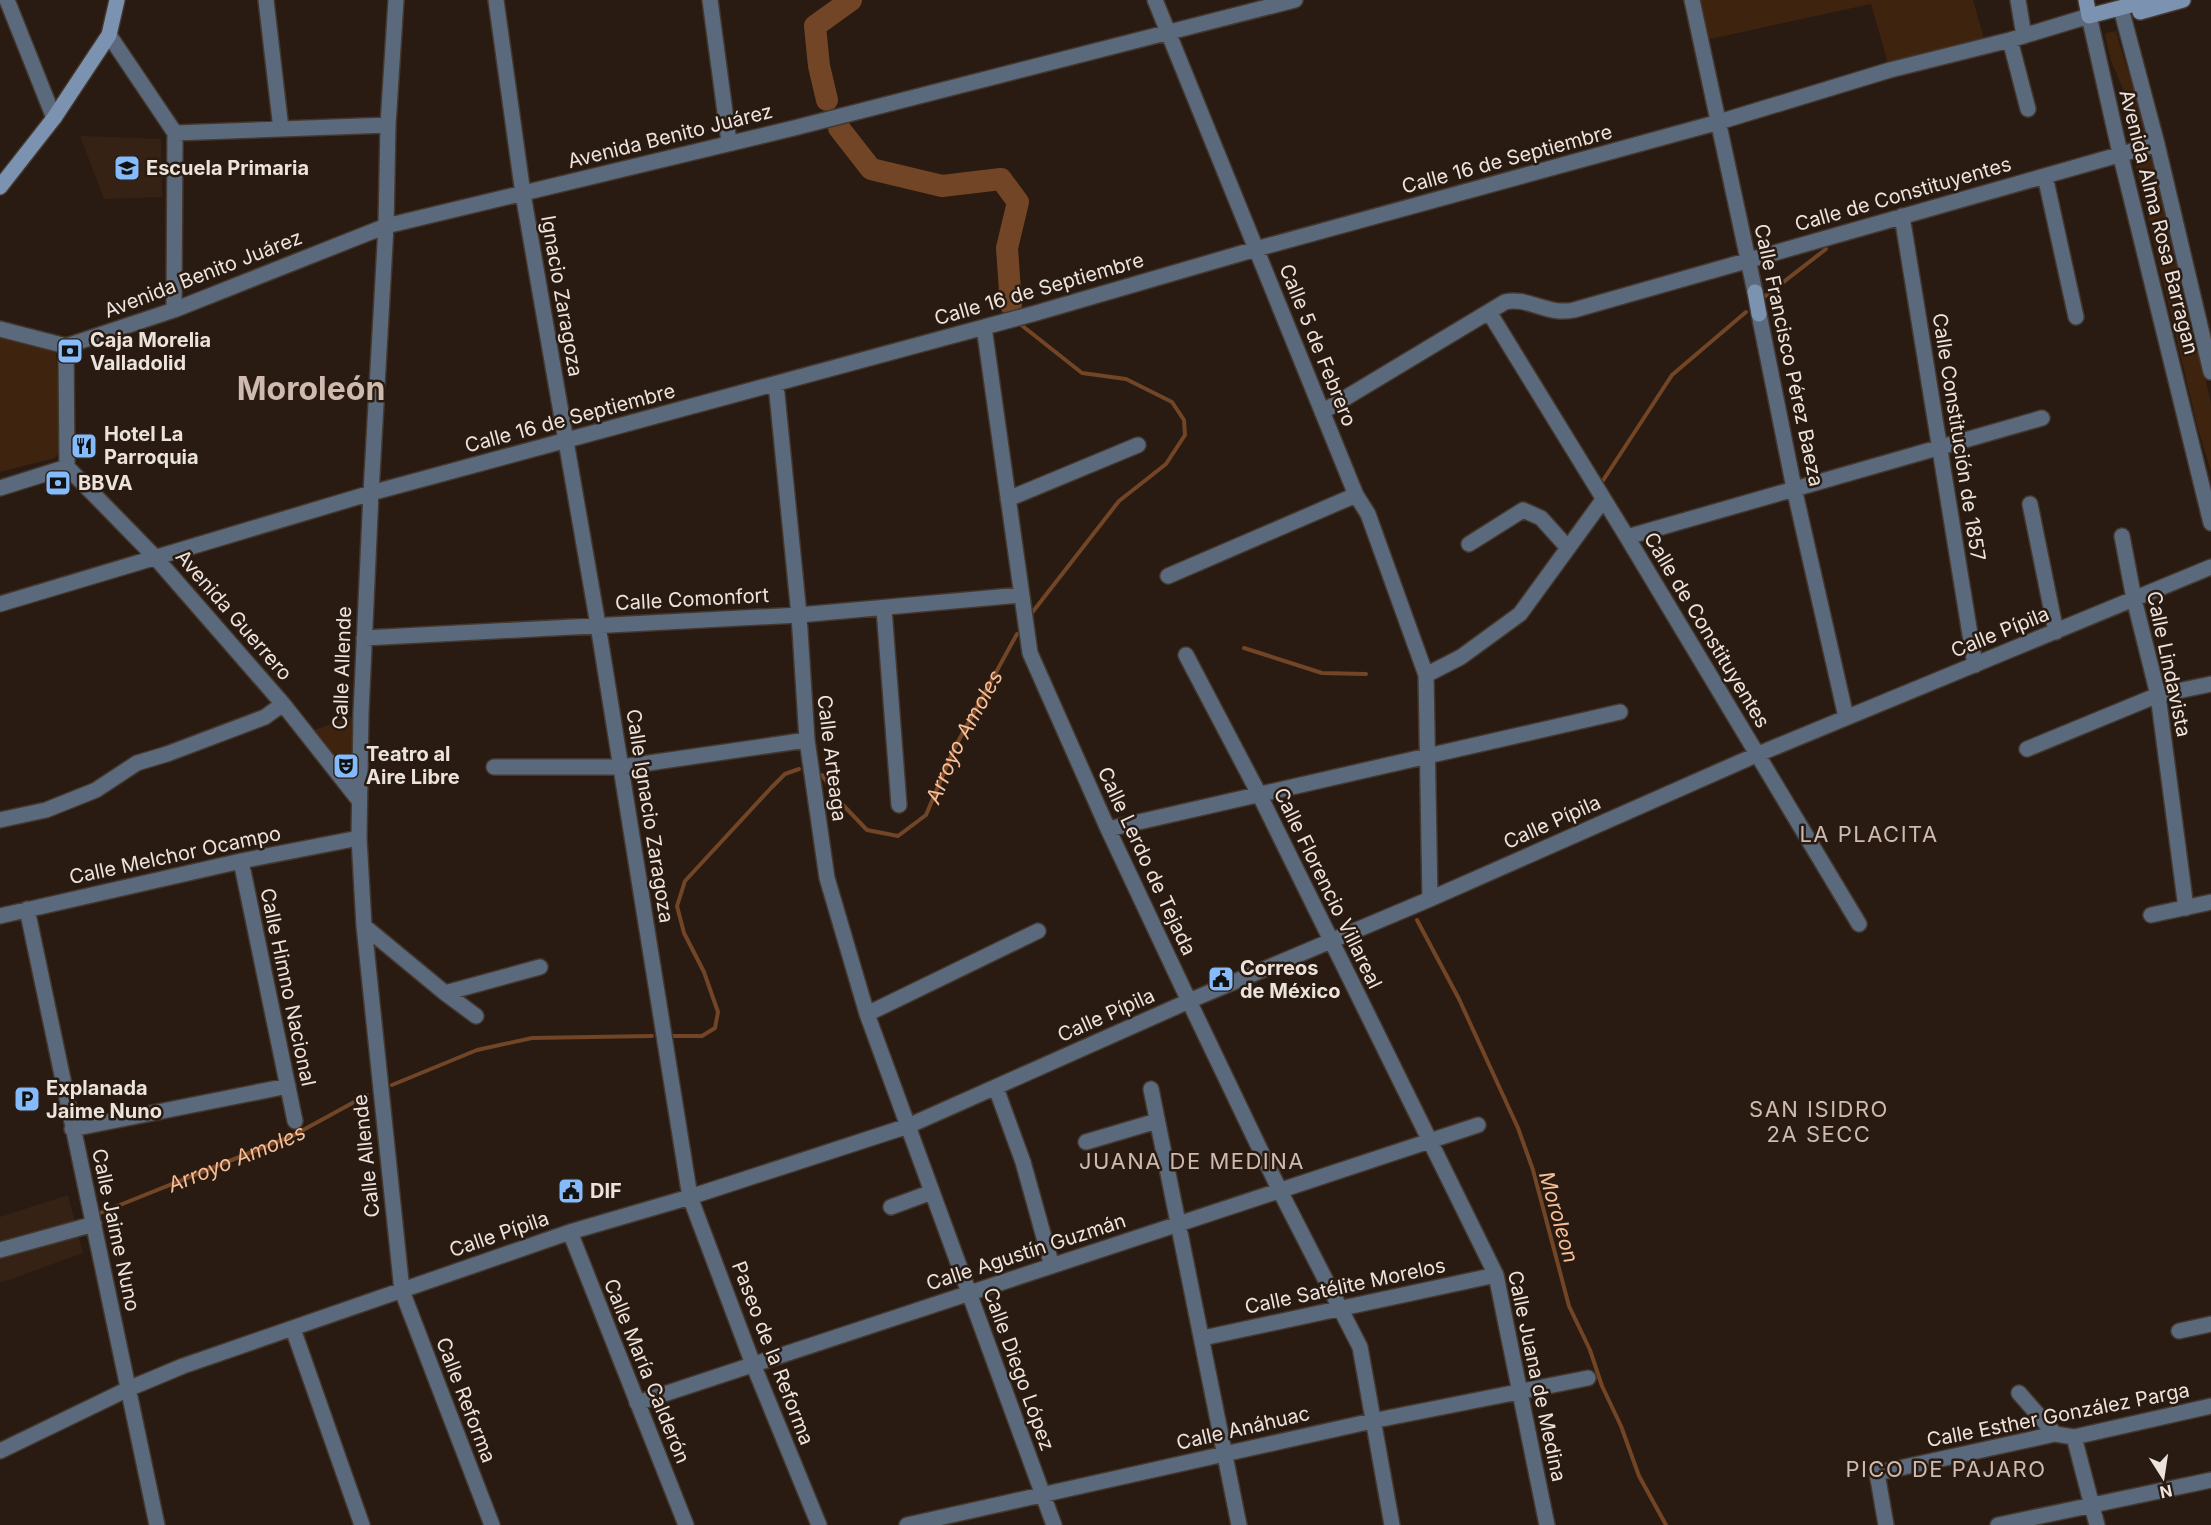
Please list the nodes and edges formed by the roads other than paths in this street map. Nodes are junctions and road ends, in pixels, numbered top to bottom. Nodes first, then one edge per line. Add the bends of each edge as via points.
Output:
1 (7, 0) edge
2 (117, 0) edge
3 (266, 0) edge
4 (396, 0) edge
5 (496, 0) edge
6 (710, 0) edge
7 (1155, 0) edge
8 (1295, 0) edge
9 (1692, 0) edge
10 (2018, 0) edge
11 (2086, 0) edge
12 (2150, 0) edge
13 (2183, 0) edge
14 (2122, 8) edge
15 (2089, 16) junction
16 (1169, 31) junction
17 (109, 35) junction
18 (2017, 38) junction
19 (2028, 109) dead end
20 (54, 118) junction
21 (1719, 122) junction
22 (388, 125) junction
23 (281, 129) junction
24 (175, 133) junction
25 (729, 142) junction
26 (2157, 144) junction
27 (2120, 153) junction
28 (2044, 176) junction
29 (0, 187) edge
30 (523, 194) junction
31 (1902, 216) junction
32 (386, 226) junction
33 (1256, 249) junction
34 (1748, 260) junction
35 (174, 310) junction
36 (1489, 312) junction
37 (2076, 317) dead end
38 (984, 327) junction
39 (0, 329) edge
40 (66, 346) junction
41 (2211, 372) edge
42 (776, 384) junction
43 (1322, 412) junction
44 (2042, 418) dead end
45 (567, 441) junction
46 (1138, 445) dead end
47 (1939, 446) junction
48 (67, 467) junction
49 (0, 488) edge
50 (1794, 488) junction
51 (371, 493) junction
52 (1356, 495) junction
53 (1008, 499) junction
54 (1603, 500) junction
55 (2030, 504) dead end
56 (2211, 523) edge
57 (2122, 536) dead end
58 (1627, 537) junction
59 (1469, 544) dead end
60 (1568, 548) junction
61 (155, 557) junction
62 (2211, 567) edge
63 (1168, 576) dead end
64 (1022, 595) junction
65 (2134, 599) junction
66 (0, 604) edge
67 (884, 609) junction
68 (799, 615) junction
69 (598, 625) junction
70 (2056, 632) junction
71 (364, 639) junction
72 (1186, 655) dead end
73 (1975, 665) junction
74 (1426, 675) junction
75 (2211, 684) edge
76 (2158, 695) junction
77 (283, 704) junction
78 (1620, 712) dead end
79 (1846, 717) junction
80 (807, 740) junction
81 (2027, 749) dead end
82 (1756, 755) junction
83 (1428, 756) junction
84 (494, 767) dead end
85 (621, 767) junction
86 (1259, 794) junction
87 (358, 799) junction
88 (899, 805) dead end
89 (0, 820) edge
90 (1108, 829) junction
91 (359, 838) junction
92 (241, 861) junction
93 (1430, 899) junction
94 (2211, 902) edge
95 (2186, 908) junction
96 (27, 909) junction
97 (2151, 915) dead end
98 (0, 916) edge
99 (1859, 924) dead end
100 (364, 926) junction
101 (1038, 931) dead end
102 (1330, 940) junction
103 (540, 967) dead end
104 (445, 993) junction
105 (1189, 1001) junction
106 (867, 1014) junction
107 (476, 1016) dead end
108 (288, 1086) junction
109 (996, 1088) junction
110 (1151, 1089) dead end
111 (294, 1121) dead end
112 (1157, 1121) junction
113 (1478, 1125) dead end
114 (908, 1126) junction
115 (72, 1129) junction
116 (1086, 1142) dead end
117 (1429, 1142) junction
118 (1280, 1191) junction
119 (932, 1192) junction
120 (690, 1197) junction
121 (891, 1207) dead end
122 (94, 1224) junction
123 (1179, 1224) junction
124 (570, 1232) junction
125 (0, 1250) edge
126 (1052, 1266) junction
127 (1496, 1275) junction
128 (402, 1291) junction
129 (970, 1293) junction
130 (1342, 1309) junction
131 (2211, 1324) edge
132 (293, 1329) junction
133 (2179, 1330) dead end
134 (1203, 1338) junction
135 (753, 1364) junction
136 (1588, 1378) dead end
137 (128, 1389) junction
138 (1520, 1392) junction
139 (2019, 1393) dead end
140 (637, 1403) junction
141 (2211, 1406) edge
142 (1372, 1421) junction
143 (2055, 1434) junction
144 (2074, 1437) junction
145 (0, 1451) edge
146 (1226, 1454) junction
147 (2211, 1480) edge
148 (1042, 1495) junction
149 (2092, 1505) junction
150 (941, 1521) edge
151 (157, 1525) edge
152 (362, 1525) edge
153 (492, 1525) edge
154 (686, 1525) edge
155 (819, 1525) edge
156 (907, 1525) edge
157 (1054, 1525) edge
158 (1239, 1525) edge
159 (1392, 1525) edge
160 (1547, 1525) edge
161 (1886, 1525) edge
162 (1998, 1525) edge
163 (2097, 1525) edge

1 - 20 street
2 - 17 street
3 - 23 street
4 - 22 street, Calle Allende
5 - 30 street, Ignacio Zaragoza
6 - 25 street
7 - 16 street, Calle 5 de Febrero
8 - 16 street, Avenida Benito Juárez
9 - 21 street, Calle Francisco Pérez Baeza
10 - 18 street
11 - 15 street, Avenida Alma Rosa Barragan
12 - 14 street
13 - 14 street
14 - 15 street
14 - 26 street, Avenida Alma Rosa Barragan
15 - 18 street, Calle 16 de Septiembre
15 - 27 street, Avenida Alma Rosa Barragan
16 - 25 street, Avenida Benito Juárez
16 - 33 street, Calle 5 de Febrero
17 - 20 street
17 - 24 street
18 - 19 street
18 - 21 street, Calle 16 de Septiembre via 1890,70
20 - 29 street
21 - 33 street, Calle 16 de Septiembre
21 - 34 street, Calle Francisco Pérez Baeza
22 - 23 street
22 - 32 street, Calle Allende
23 - 24 street
24 - 35 street
25 - 30 street, Avenida Benito Juárez
26 - 27 street, Calle de Constituyentes
26 - 41 street, Avenida Alma Rosa Barragan
27 - 28 street, Calle de Constituyentes
27 - 56 street, Avenida Alma Rosa Barragan
28 - 31 street, Calle de Constituyentes
28 - 37 street
30 - 32 street, Avenida Benito Juárez
30 - 45 street, Ignacio Zaragoza
31 - 34 street, Calle de Constituyentes
31 - 47 street, Calle Constitución de 1857
32 - 35 street, Avenida Benito Juárez
32 - 51 street, Calle Allende
33 - 38 street, Calle 16 de Septiembre
33 - 43 street, Calle 5 de Febrero
34 - 36 street, Calle de Constituyentes via 1565,312 1516,301 1505,302
34 - 50 street, Calle Francisco Pérez Baeza
35 - 40 street, Avenida Benito Juárez
36 - 43 street, Calle de Constituyentes
36 - 54 street, Calle de Constituyentes
38 - 42 street, Calle 16 de Septiembre
38 - 53 street
39 - 40 street
40 - 48 street
42 - 45 street, Calle 16 de Septiembre
42 - 68 street, Calle Arteaga
43 - 52 street, Calle 5 de Febrero
44 - 47 street
45 - 51 street, Calle 16 de Septiembre
45 - 69 street, Calle Ignacio Zaragoza
46 - 53 street
47 - 50 street
47 - 73 street, Calle Constitución de 1857
48 - 49 street
48 - 61 street, Avenida Guerrero
50 - 58 street
50 - 79 street, Calle Francisco Pérez Baeza
51 - 61 street, Calle 16 de Septiembre
51 - 71 street, Calle Allende
52 - 63 street
52 - 74 street, Calle 5 de Febrero via 1368,514
53 - 64 street
54 - 58 street, Calle de Constituyentes
54 - 60 street
55 - 70 street
57 - 65 street, Calle Lindavista
58 - 82 street, Calle de Constituyentes
59 - 60 street via 1523,510 1541,518
60 - 74 street via 1520,614 1461,657
61 - 66 street, Calle 16 de Septiembre
61 - 77 street, Avenida Guerrero
62 - 65 street, Calle Pípila
64 - 67 street, Calle Comonfort
64 - 90 street, Calle Lerdo de Tejada via 1030,653
65 - 70 street, Calle Pípila
65 - 76 street, Calle Lindavista
67 - 68 street, Calle Comonfort
67 - 88 street
68 - 69 street, Calle Comonfort
68 - 80 street, Calle Arteaga
69 - 71 street, Calle Comonfort
69 - 85 street, Calle Ignacio Zaragoza
70 - 73 street, Calle Pípila
71 - 87 street, Calle Allende
72 - 86 street, Calle Florencio Villareal
73 - 79 street, Calle Pípila
74 - 83 street, Calle 5 de Febrero
75 - 76 street
76 - 81 street
76 - 95 street, Calle Lindavista
77 - 87 street, Avenida Guerrero
77 - 89 street via 265,717 136,762 96,790 46,810
78 - 83 street
79 - 82 street, Calle Pípila
80 - 85 street
80 - 106 street, Calle Arteaga via 827,878
82 - 93 street, Calle Pípila
82 - 99 street, Calle de Constituyentes
83 - 86 street
83 - 93 street, Calle 5 de Febrero
84 - 85 street
85 - 120 street, Calle Ignacio Zaragoza
86 - 90 street
86 - 102 street, Calle Florencio Villareal
87 - 91 street, Calle Allende
90 - 105 street, Calle Lerdo de Tejada
91 - 92 street, Calle Melchor Ocampo
91 - 100 street, Calle Allende
92 - 96 street, Calle Melchor Ocampo
92 - 108 street, Calle Himno Nacional
93 - 102 street, Calle Pípila
94 - 95 street
95 - 97 street
96 - 98 street, Calle Melchor Ocampo
96 - 115 street, Calle Jaime Nuno
100 - 104 street
100 - 128 street, Calle Allende
101 - 106 street
102 - 105 street, Calle Pípila
102 - 117 street, Calle Florencio Villareal
103 - 104 street
104 - 107 street
105 - 109 street, Calle Pípila
105 - 118 street, Calle Lerdo de Tejada
106 - 114 street, Calle Arteaga
108 - 111 street, Calle Himno Nacional
108 - 115 street
109 - 114 street, Calle Pípila
109 - 126 street via 1023,1162
110 - 112 street
112 - 116 street
112 - 123 street
113 - 117 street, Calle Agustín Guzmán
114 - 119 street, Calle Diego López
114 - 120 street, Calle Pípila
115 - 122 street, Calle Jaime Nuno
117 - 118 street, Calle Agustín Guzmán
117 - 127 street, Calle Juana de Medina
118 - 123 street, Calle Agustín Guzmán
118 - 130 street, Calle Lerdo de Tejada
119 - 121 street
119 - 129 street, Calle Diego López
120 - 124 street, Calle Pípila
120 - 135 street, Paseo de la Reforma
122 - 125 street
122 - 137 street, Calle Jaime Nuno
123 - 126 street, Calle Agustín Guzmán
123 - 134 street
124 - 128 street, Calle Pípila
124 - 140 street, Calle María Calderón
126 - 129 street, Calle Agustín Guzmán
127 - 130 street, Calle Satélite Morelos
127 - 138 street, Calle Juana de Medina
128 - 132 street, Calle Pípila
128 - 153 street, Calle Reforma
129 - 135 street, Calle Agustín Guzmán
129 - 148 street, Calle Diego López
130 - 134 street, Calle Satélite Morelos
130 - 142 street, Calle Lerdo de Tejada via 1360,1347
131 - 133 street
132 - 137 street, Calle Pípila
132 - 152 street
134 - 146 street
135 - 140 street, Calle Agustín Guzmán
135 - 155 street, Paseo de la Reforma
136 - 138 street, Calle Anáhuac
137 - 145 street, Calle Pípila
137 - 151 street, Calle Jaime Nuno
138 - 142 street, Calle Anáhuac
138 - 160 street, Calle Juana de Medina
139 - 143 street
140 - 154 street, Calle María Calderón
141 - 144 street, Calle Esther González Parga
142 - 146 street, Calle Anáhuac
142 - 159 street, Calle Lerdo de Tejada
143 - 144 street, Calle Esther González Parga
143 - 161 street, Calle Esther González Parga via 1877,1473
144 - 149 street
146 - 148 street, Calle Anáhuac
146 - 158 street
147 - 149 street
148 - 150 street, Calle Anáhuac
148 - 157 street, Calle Diego López
149 - 162 street
149 - 163 street
150 - 156 street, Calle Anáhuac

